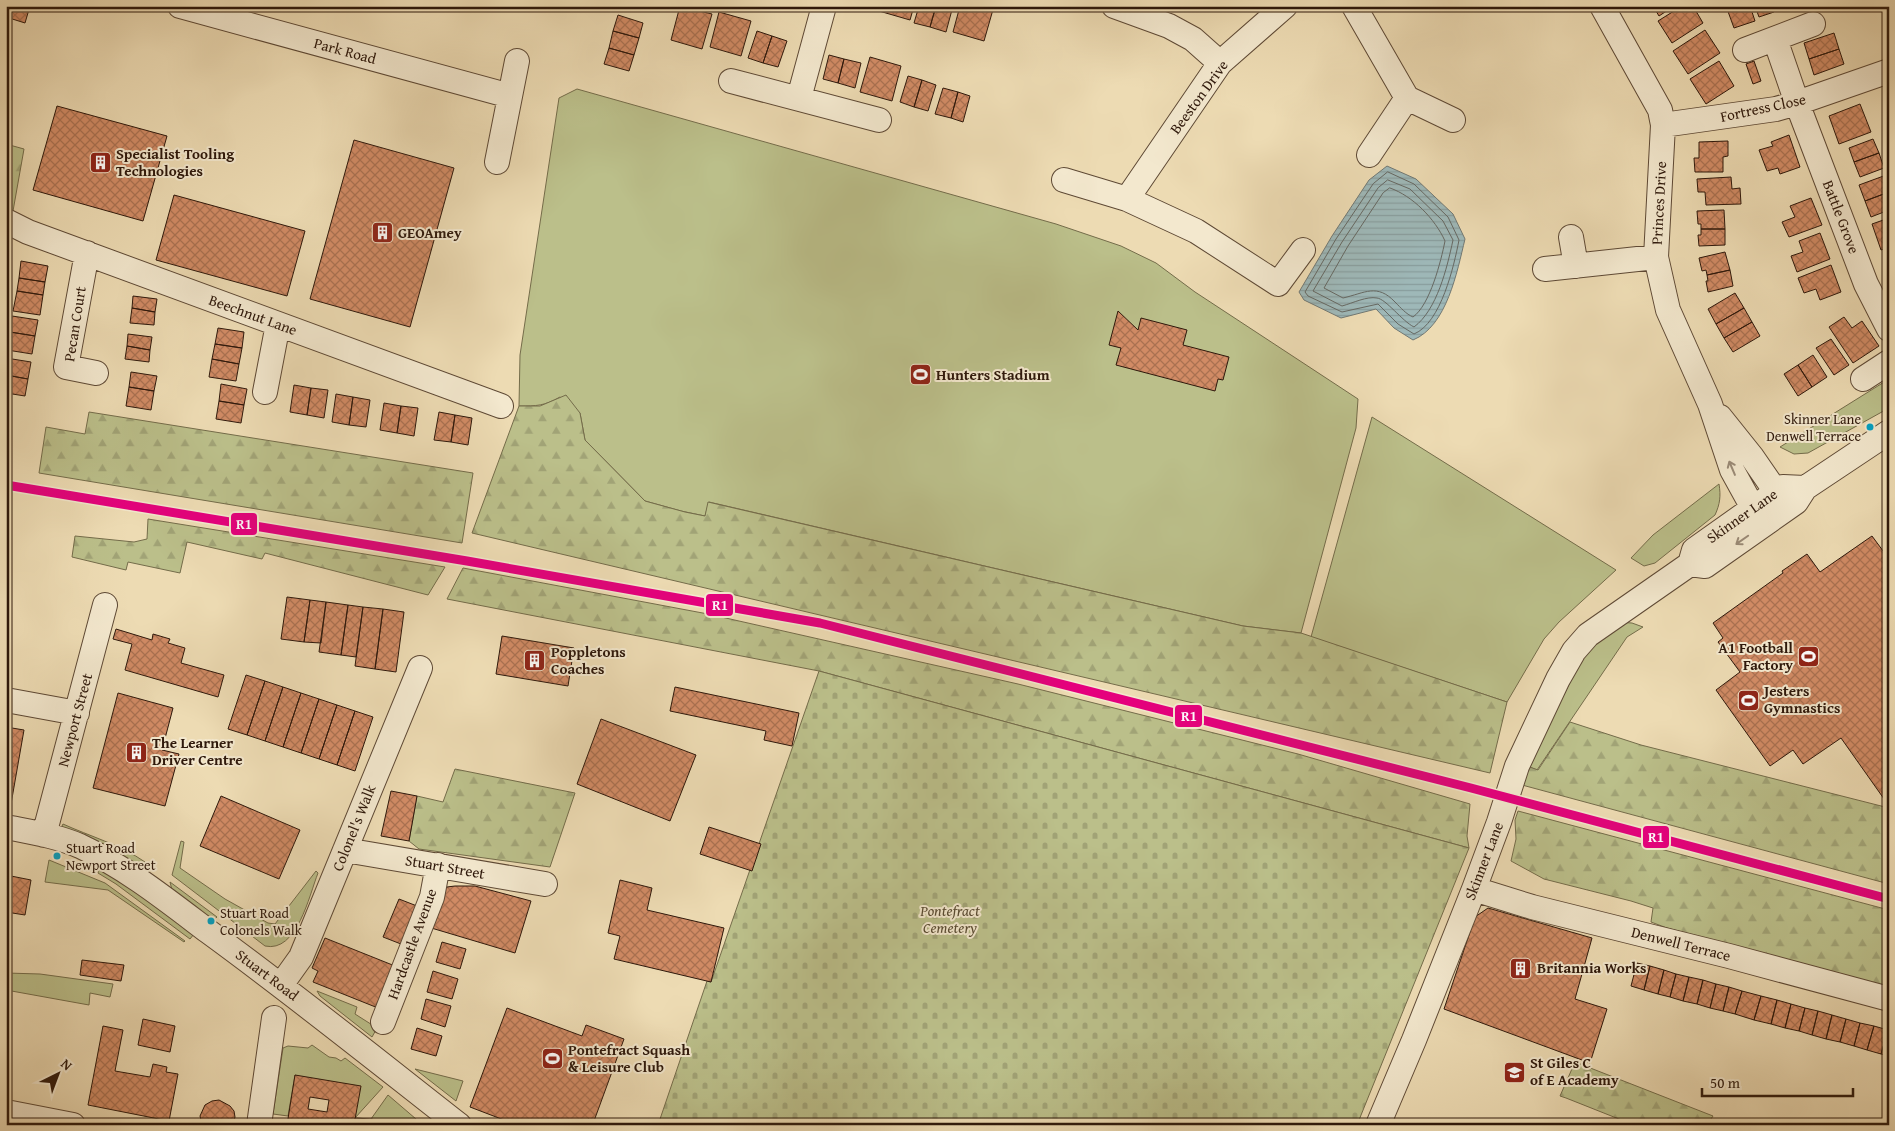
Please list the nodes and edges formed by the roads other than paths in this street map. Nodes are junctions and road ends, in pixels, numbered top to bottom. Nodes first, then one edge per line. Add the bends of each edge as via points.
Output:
1 (180, 6) edge
2 (824, 6) edge
3 (1114, 6) edge
4 (1285, 6) edge
5 (1354, 6) edge
6 (1602, 6) edge
7 (1813, 24) dead end
8 (1775, 39) junction
9 (1745, 50) dead end
10 (517, 61) dead end
11 (1220, 63) junction
12 (1889, 71) edge
13 (731, 81) dead end
14 (510, 96) junction
15 (799, 98) junction
16 (1408, 98) junction
17 (1798, 104) junction
18 (879, 120) dead end
19 (1453, 120) dead end
20 (1664, 125) junction
21 (1370, 155) dead end
22 (497, 162) dead end
23 (1064, 180) dead end
24 (1127, 199) junction
25 (6, 221) edge
26 (1571, 237) dead end
27 (1303, 250) dead end
28 (87, 253) junction
29 (1656, 257) junction
30 (1576, 266) junction
31 (1545, 270) dead end
32 (278, 324) junction
33 (1889, 329) edge
34 (1889, 362) edge
35 (96, 373) dead end
36 (1863, 379) dead end
37 (265, 392) dead end
38 (501, 406) dead end
39 (1889, 432) edge
40 (1771, 507) junction
41 (105, 605) dead end
42 (420, 668) dead end
43 (6, 700) edge
44 (76, 713) junction
45 (6, 827) edge
46 (44, 835) junction
47 (345, 850) junction
48 (438, 865) junction
49 (545, 884) dead end
50 (1474, 889) junction
51 (281, 985) junction
52 (1889, 999) edge
53 (383, 1022) dead end
54 (278, 1032) dead end
55 (6, 1112) edge
56 (73, 1125) edge
57 (259, 1125) edge
58 (459, 1125) edge
59 (1378, 1125) edge

1 - 14 street, Park Road
2 - 15 street
3 - 11 street via 1169,26 1193,39
4 - 11 street, Beeston Drive
5 - 16 street
6 - 20 street, Princes Drive via 1660,110
7 - 8 street
8 - 9 street
8 - 17 street, Battle Grove
10 - 14 street
11 - 24 street, Beeston Drive
12 - 17 street, Fortress Close
13 - 15 street
14 - 22 street
15 - 18 street
16 - 19 street
16 - 21 street
17 - 20 street, Fortress Close
17 - 33 street, Battle Grove via 1866,284
20 - 29 street, Princes Drive
23 - 24 street
24 - 27 street via 1196,231 1285,288
25 - 28 street, Beechnut Lane
26 - 30 street
28 - 32 street, Beechnut Lane
28 - 35 street, Pecan Court via 66,367
29 - 30 street
29 - 40 street, Princes Drive via 1668,310 1710,404 1752,457
30 - 31 street
32 - 37 street
32 - 38 street, Beechnut Lane
34 - 36 street
39 - 40 street, Skinner Lane via 1805,488 1783,487
40 - 50 street, Skinner Lane via 1705,566 1690,564 1588,635 1574,651 1517,766
41 - 44 street, Newport Street
42 - 47 street, Colonel's Walk
43 - 44 street
44 - 46 street, Newport Street
45 - 46 street, Stuart Road
46 - 51 street, Stuart Road via 78,845 141,881
47 - 48 street, Stuart Street
47 - 51 street, Colonel's Walk via 301,957
48 - 49 street, Stuart Street
48 - 53 street, Hardcastle Avenue via 432,897
50 - 52 street, Denwell Terrace via 1532,907
50 - 59 street, Skinner Lane
51 - 58 street, Stuart Road
54 - 57 street
55 - 56 street

